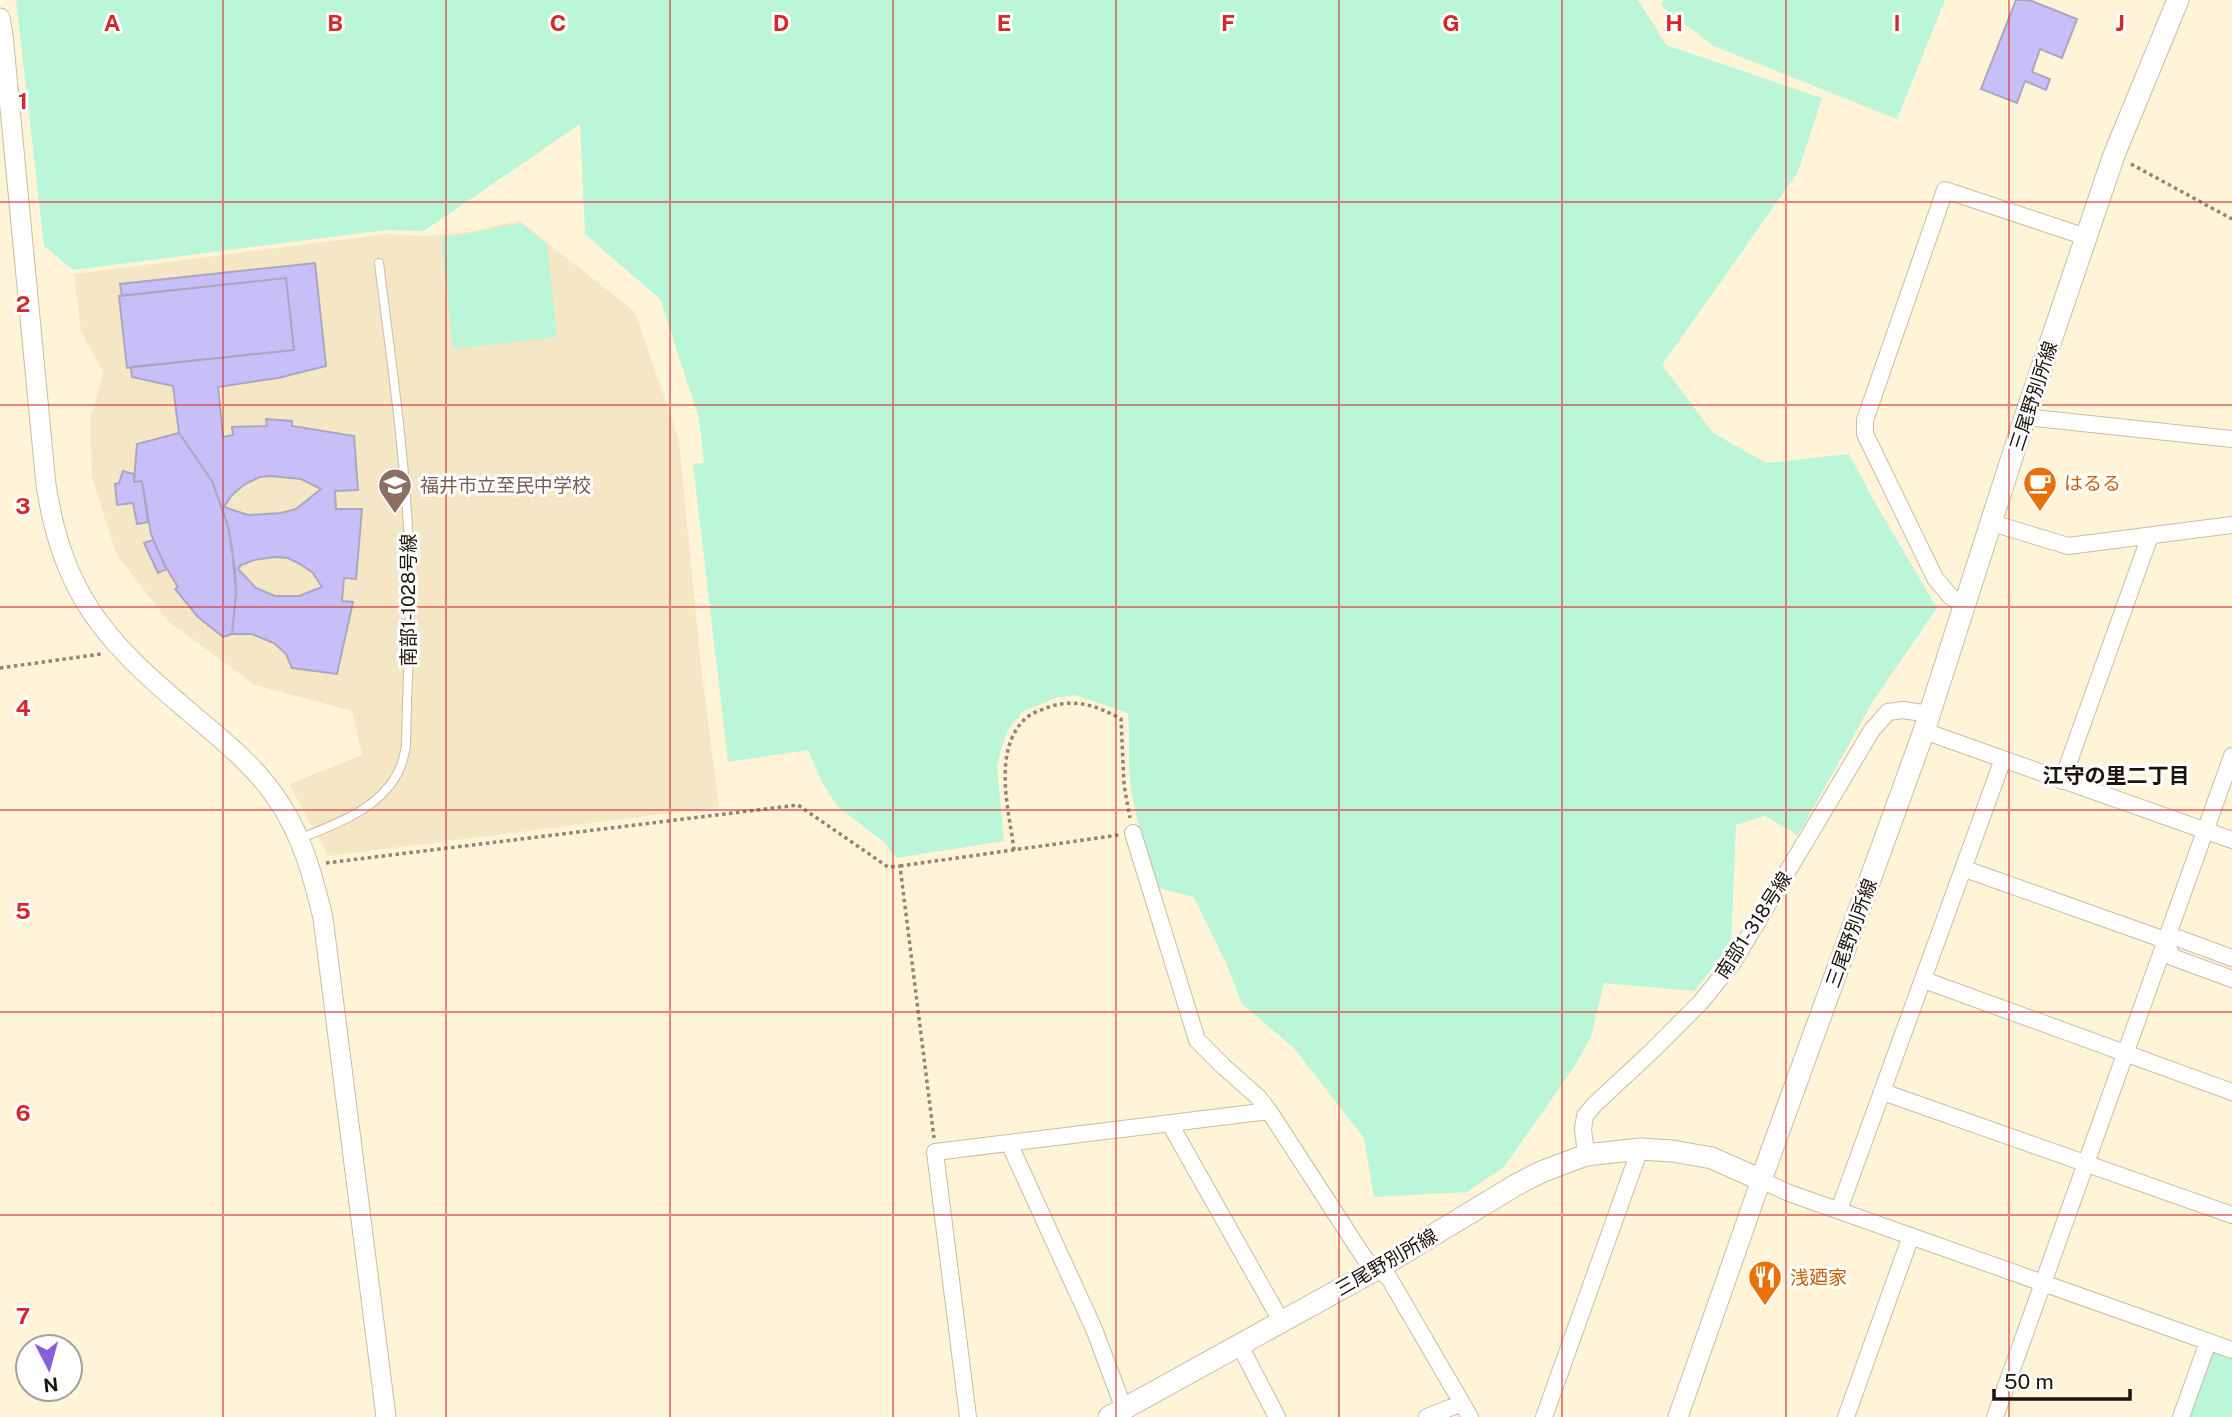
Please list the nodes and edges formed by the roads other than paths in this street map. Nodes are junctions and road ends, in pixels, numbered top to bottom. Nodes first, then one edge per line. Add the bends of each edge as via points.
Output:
1 (2178, 0) edge
2 (0, 18) edge
3 (2086, 237) junction
4 (379, 263) dead end
5 (2025, 417) junction
6 (2232, 439) edge
7 (1992, 523) junction
8 (2232, 525) edge
9 (2150, 536) junction
10 (1966, 604) junction
11 (1927, 722) junction
12 (2232, 756) edge
13 (2003, 760) junction
14 (2062, 781) junction
15 (2206, 831) junction
16 (1133, 833) road end
17 (299, 839) junction
18 (2232, 840) edge
19 (1965, 869) junction
20 (2165, 940) junction
21 (2232, 958) edge
22 (2232, 979) edge
23 (1924, 981) junction
24 (2125, 1053) junction
25 (1883, 1092) junction
26 (2232, 1092) edge
27 (1269, 1111) junction
28 (1170, 1124) junction
29 (1009, 1143) junction
30 (1640, 1149) junction
31 (1586, 1155) junction
32 (2085, 1164) junction
33 (1761, 1180) junction
34 (1839, 1210) junction
35 (2232, 1215) edge
36 (1910, 1236) junction
37 (1377, 1269) junction
38 (2043, 1283) junction
39 (1281, 1321) junction
40 (2208, 1342) junction
41 (1239, 1344) junction
42 (2232, 1350) edge
43 (1466, 1410) edge
44 (1117, 1414) edge
45 (386, 1417) edge
46 (968, 1417) edge
47 (1277, 1417) edge
48 (1427, 1417) edge
49 (1544, 1417) edge
50 (1678, 1417) edge
51 (1846, 1417) edge
52 (1995, 1417) edge
53 (2181, 1417) edge

1 - 3 main road, 三尾野別所線 via 2113,155
2 - 17 street via 46,485 62,554 86,606 120,650 261,778
3 - 5 main road, 三尾野別所線
3 - 10 street via 1945,190 1865,420 1865,435 1935,578 1951,597
4 - 17 lane, 南部1-1028号線 via 408,529 406,747 392,784 377,799
5 - 6 street
5 - 7 main road, 三尾野別所線
7 - 9 street via 2068,546
7 - 10 main road, 三尾野別所線
8 - 9 street
9 - 14 street
10 - 11 main road, 三尾野別所線
11 - 13 street
11 - 31 street, 南部1-318号線 via 1903,710 1888,712 1872,730 1734,961 1700,1003 1585,1116
11 - 33 main road, 三尾野別所線
12 - 15 street
13 - 14 street
13 - 19 street
14 - 15 street
15 - 18 street
15 - 20 street
16 - 27 street via 1197,1040
17 - 45 street via 323,918
19 - 20 street
19 - 23 street
20 - 21 street via 2178,938
20 - 22 street via 2172,957
20 - 24 street
23 - 24 street
23 - 25 street
24 - 26 street
24 - 32 street
25 - 32 street
25 - 34 street
27 - 28 street
27 - 37 street via 1365,1259
28 - 29 street
28 - 39 street
29 - 44 street via 1094,1329
29 - 46 street via 936,1152
30 - 31 main road, 三尾野別所線
30 - 33 main road, 三尾野別所線 via 1712,1158
30 - 49 street
31 - 37 main road, 三尾野別所線 via 1516,1185
32 - 35 street
32 - 38 street
33 - 34 street
33 - 50 street
34 - 36 street
36 - 38 street
36 - 51 street
37 - 39 main road, 三尾野別所線
37 - 43 street via 1389,1278
38 - 40 street
38 - 52 street
39 - 41 main road, 三尾野別所線
40 - 42 street
40 - 53 street
41 - 44 main road, 三尾野別所線
41 - 47 street
43 - 48 street

